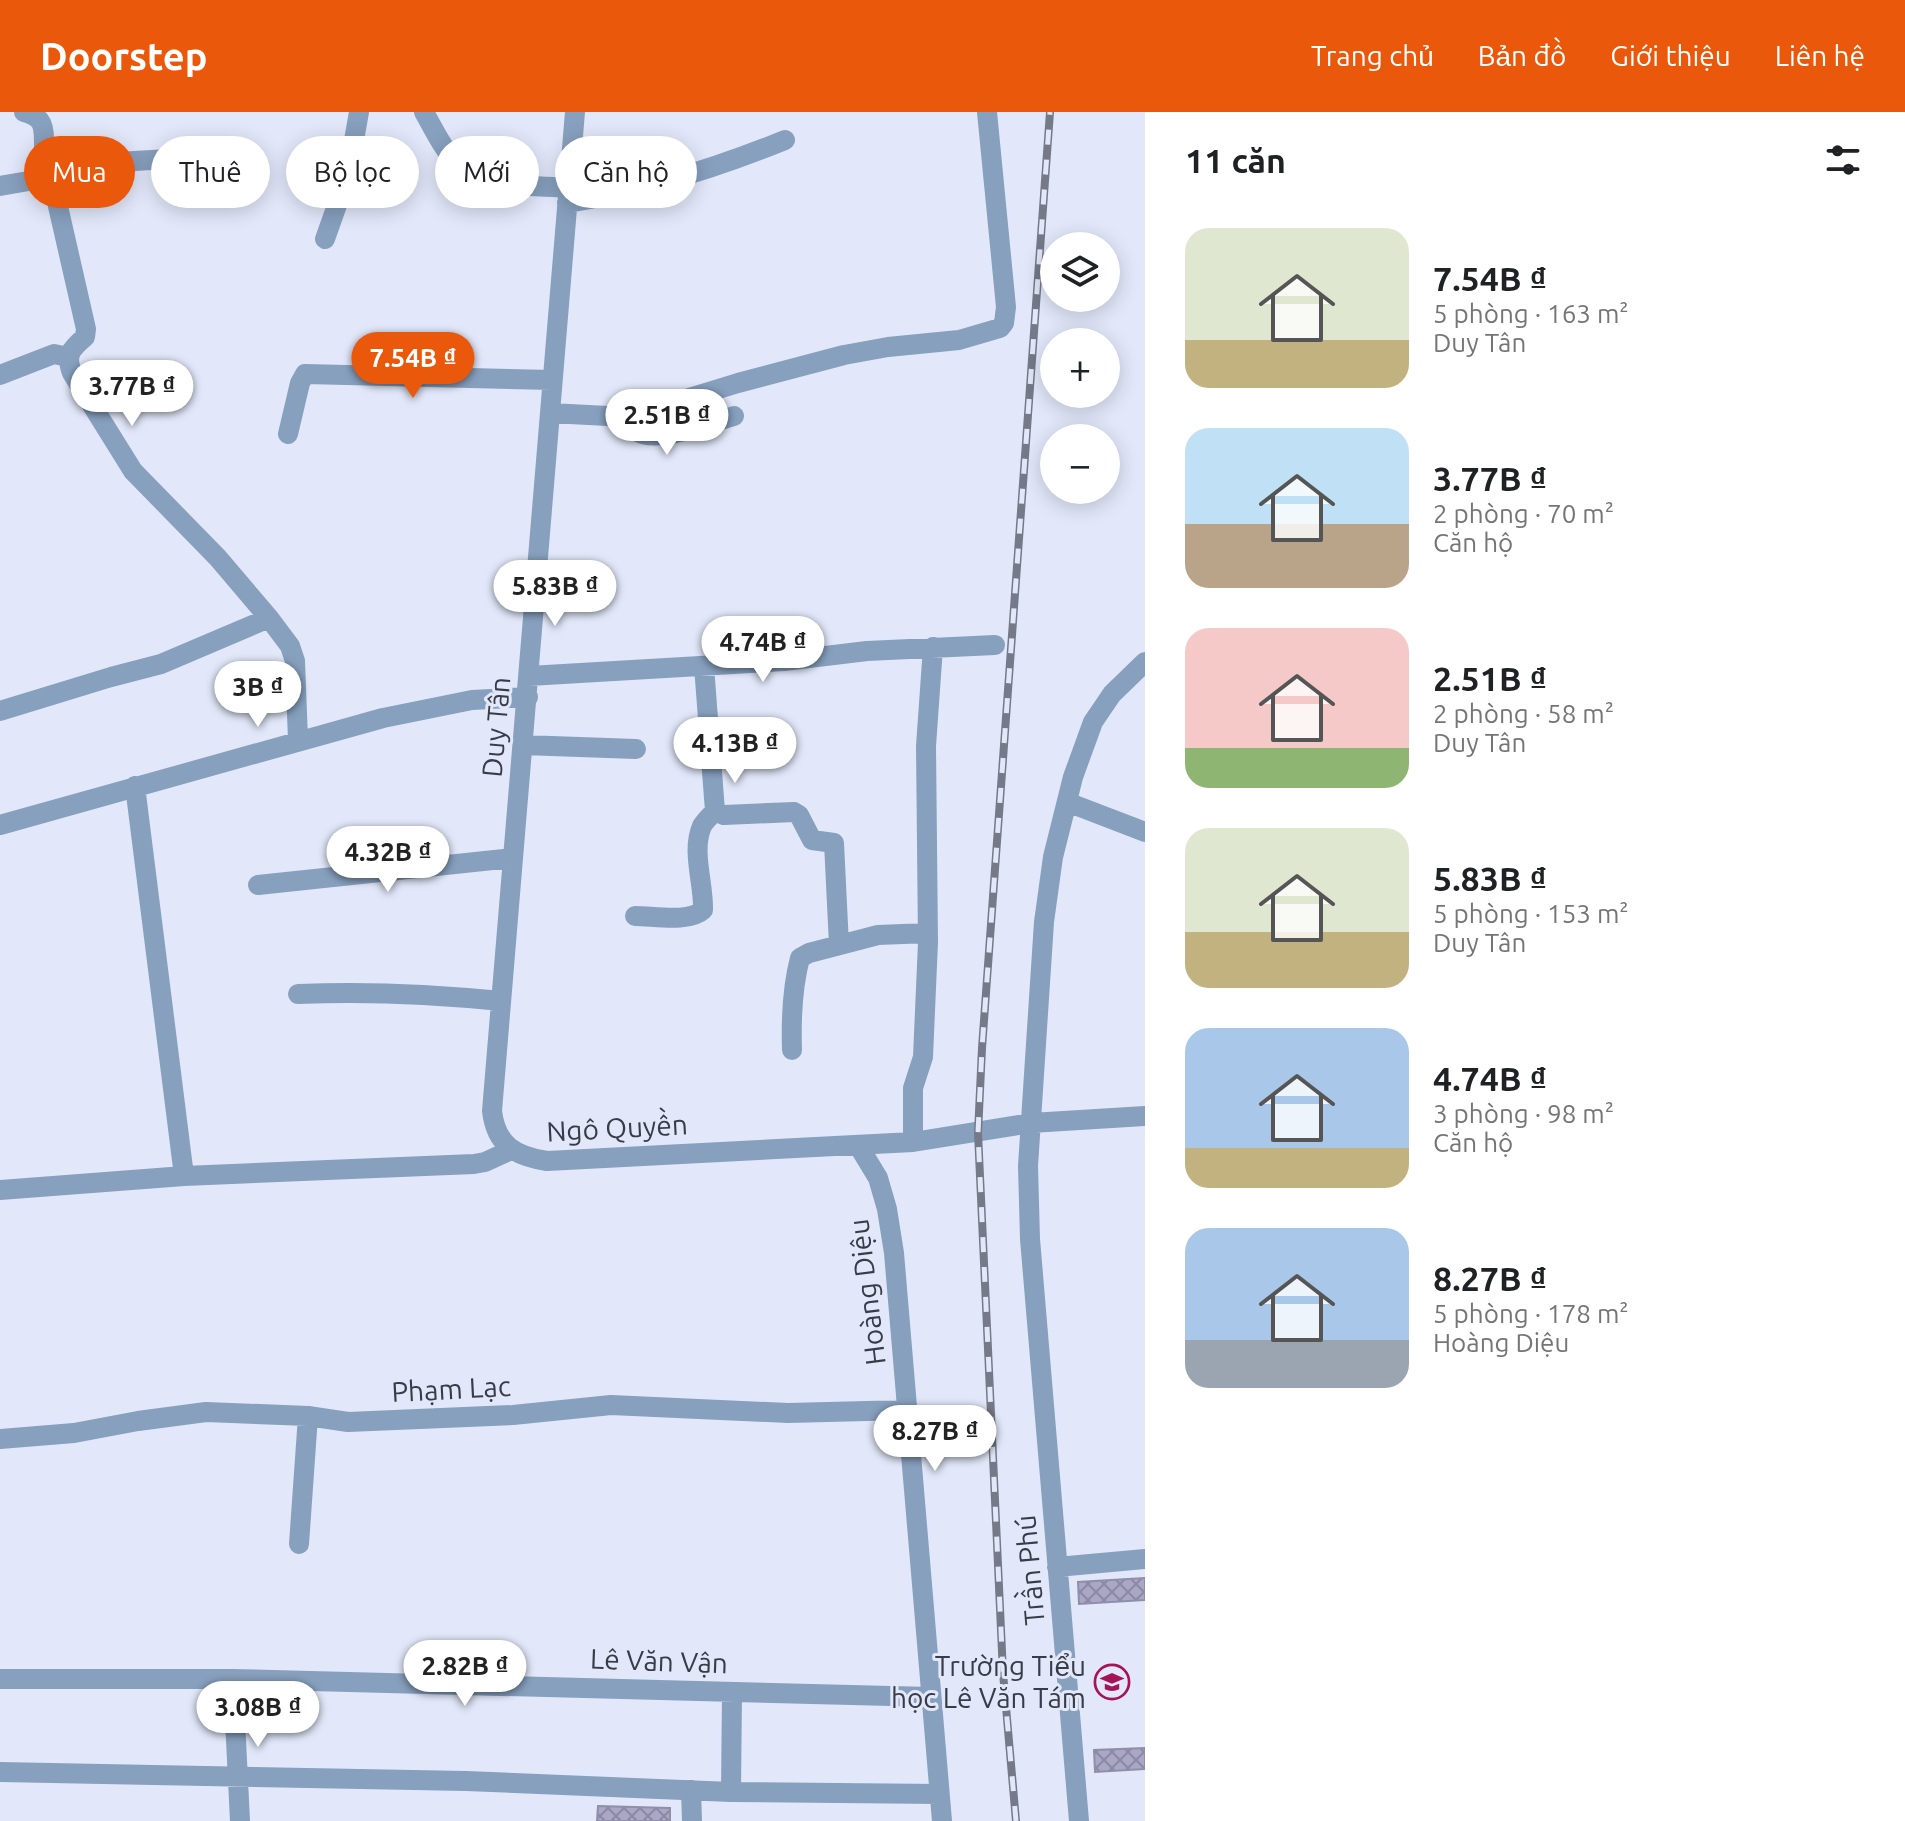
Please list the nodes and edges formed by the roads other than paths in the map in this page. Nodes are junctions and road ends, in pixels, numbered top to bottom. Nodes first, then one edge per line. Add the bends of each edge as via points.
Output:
1 (24, 112) edge
2 (359, 112) edge
3 (424, 112) edge
4 (575, 112) edge
5 (987, 112) edge
6 (44, 136) edge
7 (573, 136) edge
8 (785, 140) dead end
9 (697, 173) edge
10 (24, 179) edge
11 (0, 186) edge
12 (555, 193) edge
13 (58, 208) edge
14 (567, 208) edge
15 (325, 239) dead end
16 (68, 357) junction
17 (0, 375) edge
18 (552, 380) junction
19 (550, 413) junction
20 (734, 416) dead end
21 (627, 417) junction
22 (288, 434) dead end
23 (269, 618) junction
24 (995, 645) dead end
25 (933, 647) junction
26 (1145, 662) edge
27 (704, 666) junction
28 (528, 687) junction
29 (0, 711) edge
30 (298, 740) junction
31 (523, 745) junction
32 (636, 749) dead end
33 (135, 786) junction
34 (1067, 802) junction
35 (715, 811) junction
36 (0, 825) edge
37 (1145, 832) edge
38 (513, 858) junction
39 (258, 885) dead end
40 (635, 916) dead end
41 (928, 933) junction
42 (839, 945) junction
43 (298, 994) dead end
44 (501, 1001) junction
45 (792, 1050) dead end
46 (1145, 1116) edge
47 (1031, 1123) junction
48 (913, 1142) junction
49 (858, 1145) junction
50 (511, 1150) junction
51 (184, 1176) junction
52 (0, 1190) edge
53 (907, 1410) junction
54 (308, 1416) junction
55 (0, 1439) edge
56 (299, 1544) dead end
57 (1145, 1559) edge
58 (1057, 1567) junction
59 (0, 1679) edge
60 (233, 1679) junction
61 (732, 1692) junction
62 (931, 1697) junction
63 (0, 1772) edge
64 (237, 1778) junction
65 (691, 1790) junction
66 (731, 1792) junction
67 (939, 1794) junction
68 (240, 1821) edge
69 (692, 1821) edge
70 (942, 1821) edge
71 (1079, 1821) edge

1 - 6 street via 42,121
2 - 15 street via 348,174
3 - 12 street via 460,167 473,176
4 - 7 street, Duy Tân
5 - 21 street via 1006,307 1000,328 959,340 844,355
8 - 9 street
10 - 11 street
13 - 16 street via 86,329
14 - 18 street, Duy Tân
16 - 17 street via 54,354
16 - 23 street via 72,373 133,471
18 - 19 street, Duy Tân
18 - 22 street via 305,374
19 - 21 street
19 - 28 street, Duy Tân
20 - 21 street via 648,436 637,432
23 - 29 street via 161,664
23 - 30 street via 295,661
24 - 25 street
25 - 27 street
25 - 41 street via 926,746
26 - 34 street, Trần Phú via 1093,722
27 - 28 street
27 - 35 street
28 - 30 street
28 - 31 street, Duy Tân
30 - 33 street
31 - 32 street
31 - 38 street, Duy Tân
33 - 36 street
33 - 51 street
34 - 37 street
34 - 47 street, Trần Phú via 1047,896
35 - 40 street via 700,839 703,910 688,916
35 - 42 street via 794,812 812,840 834,843
38 - 39 street
38 - 44 street, Duy Tân
41 - 42 street via 878,935
41 - 48 street
42 - 45 street via 800,958
43 - 44 street via 429,993
44 - 50 street, Duy Tân via 492,1111 493,1124
46 - 47 street, Ngô Quyền
47 - 48 street, Ngô Quyền
47 - 58 street, Trần Phú via 1029,1220
48 - 49 street, Ngô Quyền
49 - 50 street, Ngô Quyền via 547,1161
49 - 53 street, Hoàng Diệu via 878,1178 887,1209
50 - 51 street, Ngô Quyền via 474,1164
51 - 52 street, Ngô Quyền
53 - 54 street, Phạm Lạc via 788,1413 634,1404 348,1422
53 - 62 street, Hoàng Diệu
54 - 55 street, Phạm Lạc via 206,1412
54 - 56 street
57 - 58 street
58 - 71 street, Trần Phú
59 - 60 street, Lê Văn Vận
60 - 61 street, Lê Văn Vận
60 - 64 street
61 - 62 street, Lê Văn Vận
61 - 66 street
62 - 67 street, Hoàng Diệu
63 - 64 street
64 - 65 street
64 - 68 street
65 - 66 street
65 - 69 street
66 - 67 street
67 - 70 street, Hoàng Diệu

